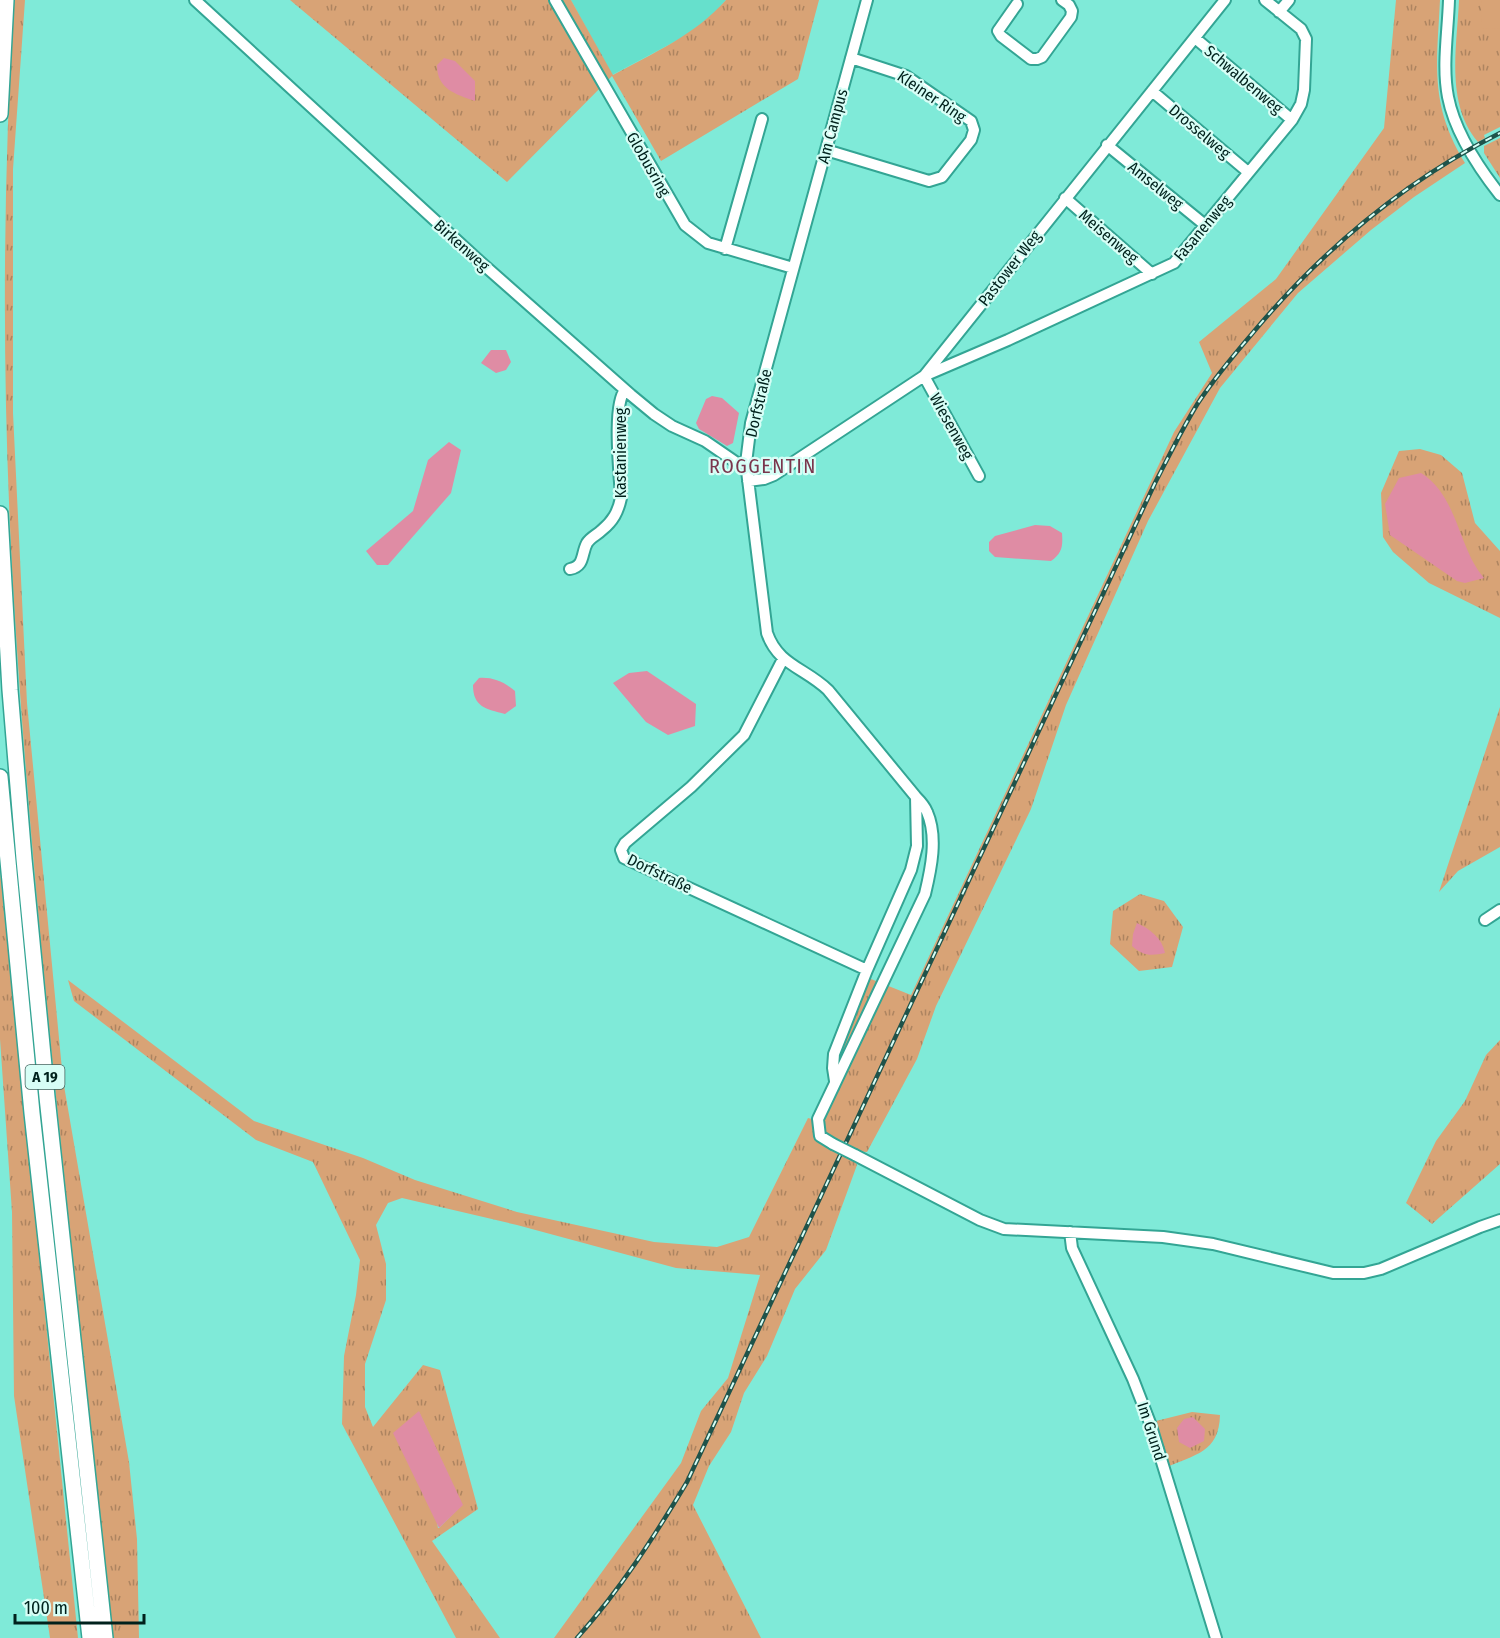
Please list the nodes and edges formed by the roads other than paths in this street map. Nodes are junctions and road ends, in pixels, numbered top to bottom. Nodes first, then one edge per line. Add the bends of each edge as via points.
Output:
1 (6, 0) edge
2 (195, 0) edge
3 (555, 0) edge
4 (867, 0) edge
5 (1062, 0) edge
6 (1225, 0) edge
7 (1264, 0) edge
8 (1289, 0) edge
9 (1449, 0) edge
10 (1017, 1) edge
11 (1279, 12) junction
12 (1195, 38) junction
13 (851, 58) junction
14 (1152, 91) junction
15 (0, 114) edge
16 (762, 118) dead end
17 (1292, 120) junction
18 (1107, 145) junction
19 (826, 150) junction
20 (737, 172) dead end
21 (1248, 172) junction
22 (744, 183) junction
23 (1500, 195) edge
24 (1065, 198) junction
25 (1205, 225) junction
26 (725, 249) junction
27 (797, 253) joint
28 (793, 268) junction
29 (1152, 274) junction
30 (924, 376) junction
31 (625, 390) junction
32 (746, 463) junction
33 (979, 476) dead end
34 (748, 481) junction
35 (0, 514) edge
36 (570, 569) dead end
37 (783, 659) junction
38 (0, 777) edge
39 (916, 796) junction
40 (1500, 910) edge
41 (1485, 920) dead end
42 (867, 970) junction
43 (835, 1081) junction
44 (1500, 1220) edge
45 (1070, 1232) junction
46 (90, 1638) edge
47 (105, 1638) edge
48 (1216, 1638) edge

1 - 15 highway
2 - 31 street, Birkenweg
3 - 26 street, Globusring via 681,219 696,235
4 - 13 street, Am Campus
5 - 10 street via 1069,5 1071,17 1037,59 998,32
6 - 12 street, Pastower Weg
7 - 11 street, Fasanenweg
8 - 11 street
9 - 23 street via 1448,98 1469,149
11 - 17 street, Fasanenweg via 1301,28 1306,39 1304,90
12 - 14 street, Pastower Weg
12 - 17 street, Schwalbenweg
13 - 19 street, Am Campus
13 - 19 street, Kleiner Ring via 906,76 971,121 974,130 971,140 942,177 929,181
14 - 18 street, Pastower Weg
14 - 21 street, Drosselweg
16 - 22 street
17 - 21 street, Fasanenweg
18 - 24 street, Pastower Weg
18 - 25 street, Amselweg
19 - 27 street, Am Campus
20 - 22 street
21 - 25 street, Fasanenweg
22 - 26 street
24 - 29 street, Meisenweg
24 - 30 street, Pastower Weg
25 - 29 street, Fasanenweg via 1174,263
26 - 28 street, Globusring
27 - 28 street, Dorfstraße
28 - 32 street, Dorfstraße via 751,423
29 - 30 street, Fasanenweg
30 - 33 street, Wiesenweg
30 - 34 street, Pastower Weg via 774,475
31 - 32 street, Birkenweg via 672,426 705,441 737,463
31 - 36 street, Kastanienweg via 620,395 618,410 618,511 586,545 577,568
32 - 34 street, Dorfstraße
34 - 37 street, Dorfstraße via 767,633
35 - 47 highway, A 19 via 24,859
37 - 39 street, Dorfstraße via 828,690
37 - 42 street, Dorfstraße via 744,735 625,843 622,854
38 - 46 highway, A 19 via 33,1125
39 - 42 street, Dorfstraße via 917,846 911,870
39 - 43 street, Dorfstraße via 927,812 931,829 931,866 925,894
40 - 41 street
42 - 43 street, Dorfstraße via 834,1054
43 - 45 street, Dorfstraße, bridge via 818,1119 820,1136 996,1228
44 - 45 street via 1364,1273 1318,1270 1188,1240
45 - 48 street, Im Grund via 1072,1248 1150,1423

